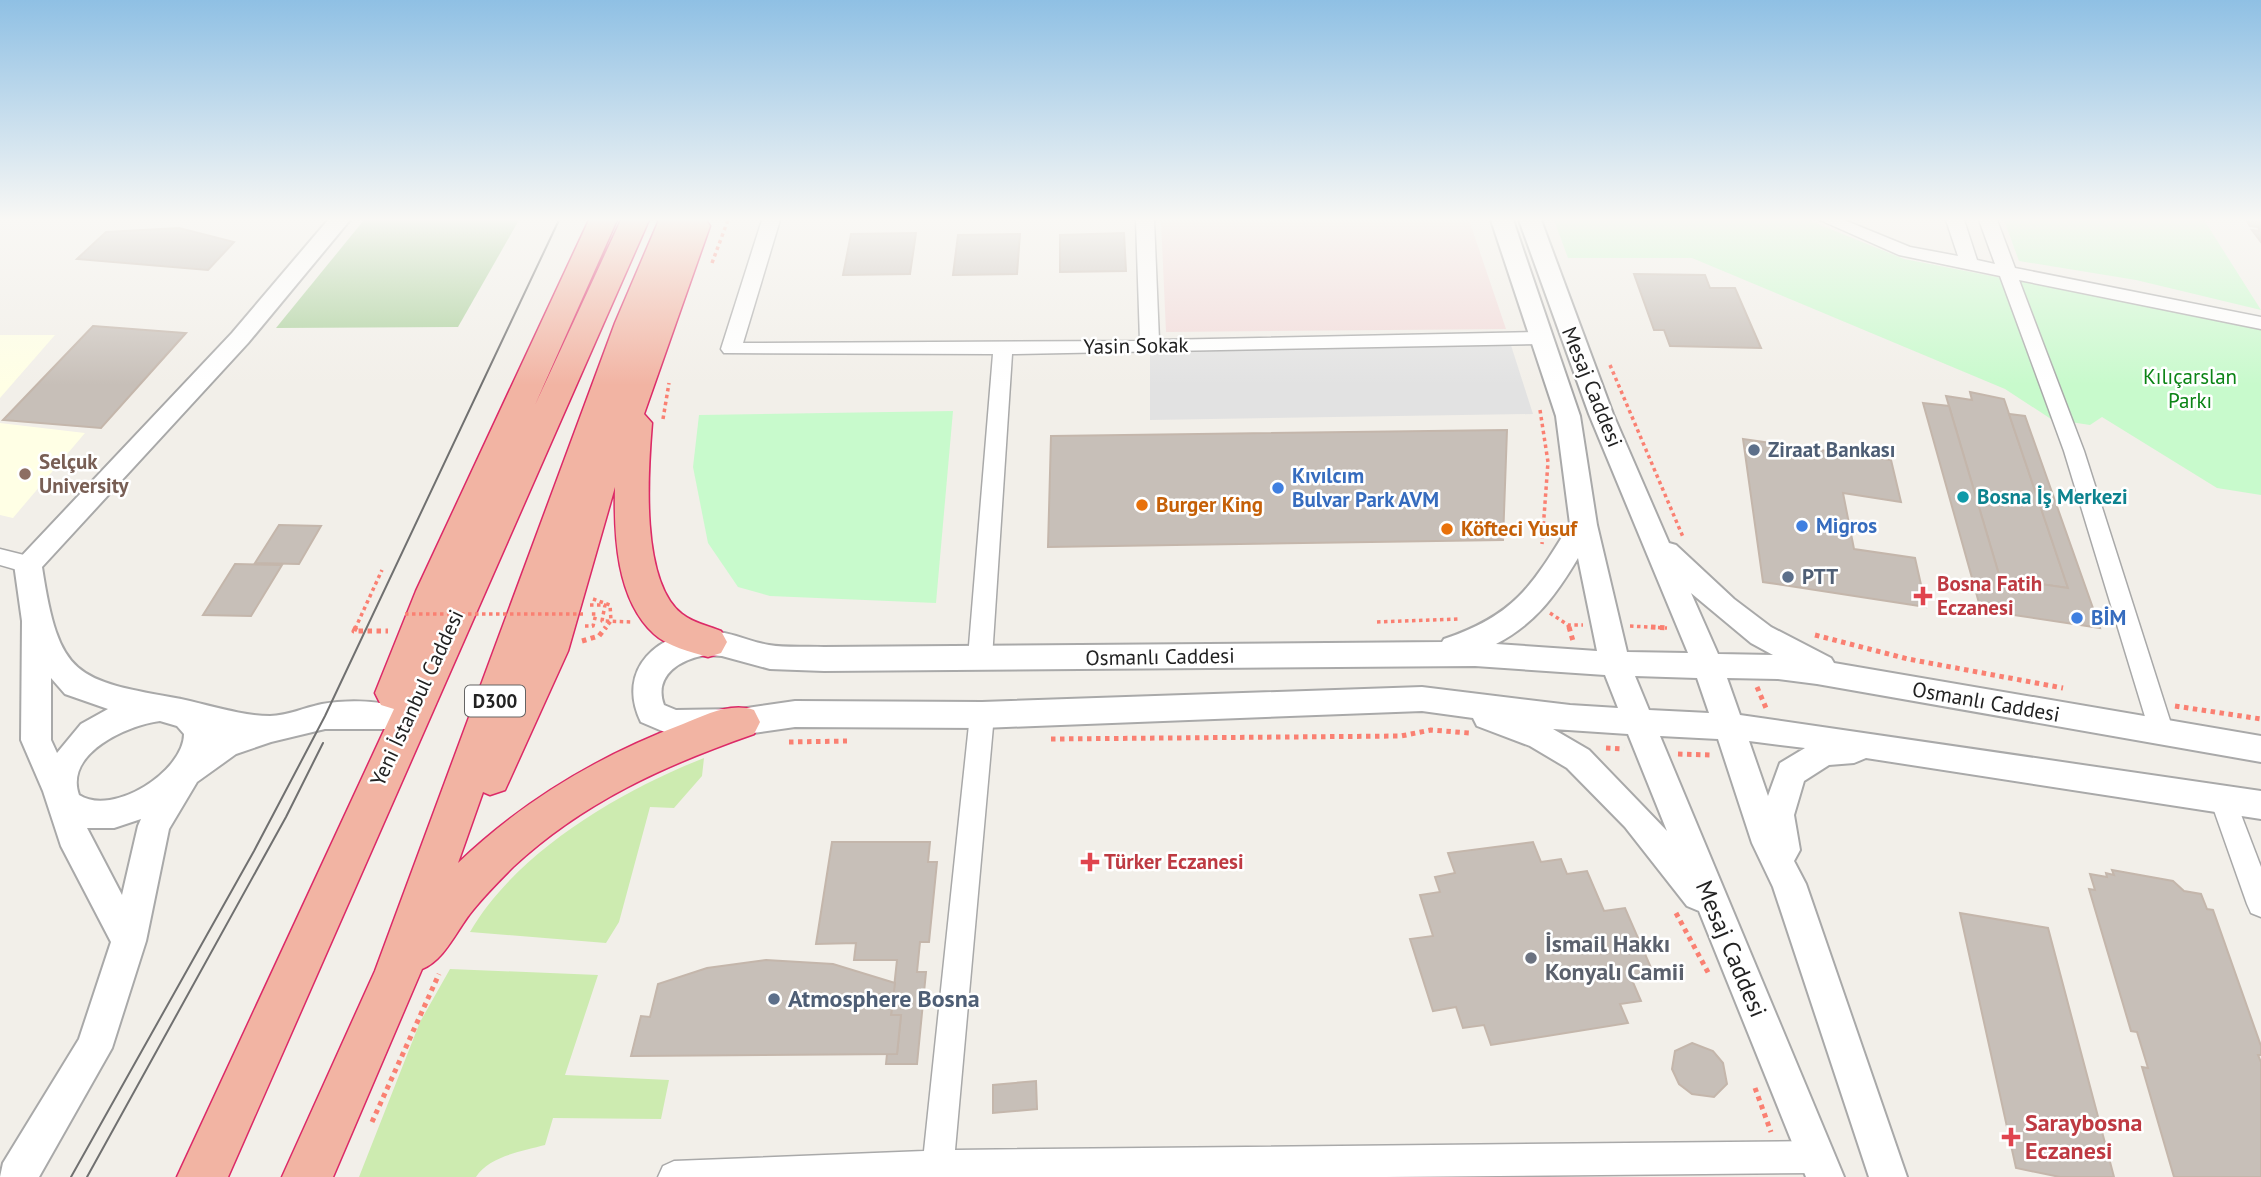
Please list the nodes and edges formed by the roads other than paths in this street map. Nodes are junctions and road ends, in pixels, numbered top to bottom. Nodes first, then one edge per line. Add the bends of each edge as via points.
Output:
1 (2010, 274) edge
2 (293, 275) edge
3 (578, 275) edge
4 (610, 275) edge
5 (650, 275) edge
6 (679, 275) edge
7 (754, 275) edge
8 (1147, 275) edge
9 (1520, 275) edge
10 (1550, 275) edge
11 (2015, 275) edge
12 (2261, 323) edge
13 (1541, 338) junction
14 (1150, 346) junction
15 (1003, 347) junction
16 (731, 349) joint
17 (642, 380) junction
18 (1584, 525) junction
19 (1672, 544) junction
20 (0, 557) edge
21 (28, 564) junction
22 (36, 621) junction
23 (708, 642) junction
24 (1429, 654) junction
25 (980, 658) junction
26 (1615, 664) junction
27 (1709, 668) junction
28 (1839, 676) junction
29 (1422, 699) junction
30 (178, 710) junction
31 (982, 715) junction
32 (386, 716) junction
33 (740, 722) junction
34 (271, 729) junction
35 (2162, 733) junction
36 (1642, 737) junction
37 (1735, 739) junction
38 (1887, 748) junction
39 (2261, 749) edge
40 (186, 772) junction
41 (59, 792) junction
42 (2223, 799) junction
43 (2261, 805) edge
44 (1788, 884) junction
45 (2261, 904) edge
46 (1718, 918) junction
47 (129, 941) junction
48 (298, 960) junction
49 (396, 977) junction
50 (938, 1166) junction
51 (1821, 1167) edge
52 (1364, 1169) edge
53 (17, 1177) edge
54 (202, 1177) edge
55 (307, 1177) edge
56 (674, 1177) edge
57 (1888, 1177) edge

1 - 35 street via 2074,451
2 - 21 street
3 - 32 highway via 434,591
4 - 48 highway, Yeni İstanbul Caddesi
5 - 49 highway, D300
6 - 17 highway
7 - 16 street
8 - 14 street
9 - 13 street, Mesaj Caddesi
10 - 19 street, Mesaj Caddesi via 1601,414
11 - 12 street
13 - 14 street, Yasin Sokak
13 - 18 street, Mesaj Caddesi via 1568,416
14 - 15 street, Yasin Sokak
15 - 16 street, Yasin Sokak
15 - 25 street
17 - 23 highway via 631,467 634,528 645,596 668,624
17 - 49 highway via 591,504 549,651
18 - 24 street via 1528,610 1486,638
18 - 26 street, Mesaj Caddesi
19 - 27 street, Mesaj Caddesi via 1692,631
19 - 28 street via 1724,607 1761,635
20 - 21 street
21 - 22 street
22 - 30 street via 56,664 76,685 117,700
22 - 41 street via 36,740
23 - 25 street, Osmanlı Caddesi via 769,657
23 - 33 street via 679,650 656,664 645,683 645,699 652,713 674,723
24 - 25 street, Osmanlı Caddesi
24 - 26 street, Osmanlı Caddesi
26 - 27 street, Osmanlı Caddesi
26 - 36 street, Mesaj Caddesi
27 - 28 street, Osmanlı Caddesi via 1778,667
27 - 37 street, Mesaj Caddesi
28 - 35 street, Osmanlı Caddesi
29 - 31 street
29 - 36 street via 1570,718
29 - 46 street via 1502,722 1541,737 1578,759 1636,817
30 - 34 street
30 - 40 street via 198,727 200,740
30 - 41 street via 142,710 103,726 70,757
31 - 33 street via 796,715
31 - 50 street
32 - 34 street via 325,716
32 - 48 highway
33 - 49 highway via 684,738 606,776 528,826 469,882
34 - 40 street via 225,745
35 - 39 street, Osmanlı Caddesi
36 - 37 street
36 - 46 street, Mesaj Caddesi
37 - 38 street
37 - 44 street via 1768,843
38 - 42 street
38 - 44 street via 1824,752 1791,772 1778,815
40 - 41 street via 147,803 100,816 80,814 66,805
40 - 47 street via 154,826
41 - 47 street via 77,846
42 - 43 street
42 - 45 street
44 - 57 street
46 - 51 street, Mesaj Caddesi
47 - 53 street via 94,1048
48 - 54 highway, Yeni İstanbul Caddesi
49 - 55 highway, D300
50 - 52 street
50 - 56 street
51 - 52 street via 1780,1157

